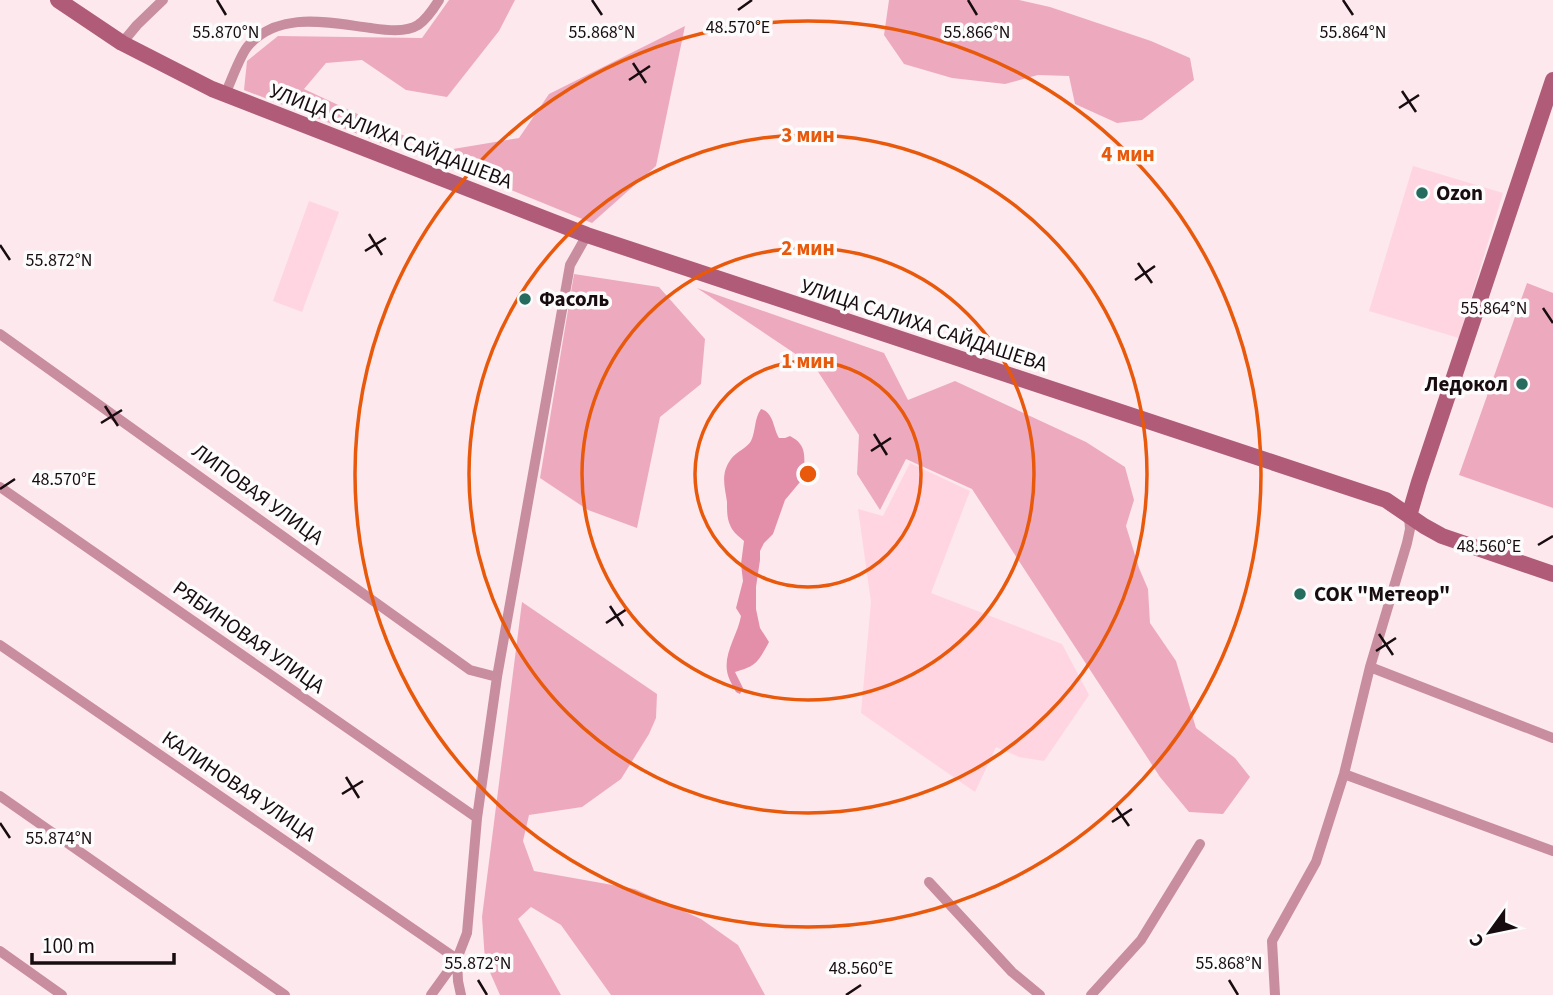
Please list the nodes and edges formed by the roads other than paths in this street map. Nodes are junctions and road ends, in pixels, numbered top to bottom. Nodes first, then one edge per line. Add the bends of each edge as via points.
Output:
1 (58, 0) edge
2 (163, 0) edge
3 (439, 0) edge
4 (122, 43) junction
5 (1553, 80) edge
6 (225, 94) junction
7 (587, 235) junction
8 (0, 334) edge
9 (0, 487) edge
10 (1409, 516) junction
11 (1553, 574) edge
12 (0, 645) edge
13 (1370, 667) junction
14 (498, 677) junction
15 (1553, 737) edge
16 (1344, 774) junction
17 (0, 796) edge
18 (477, 818) junction
19 (1200, 844) dead end
20 (1553, 851) edge
21 (929, 882) dead end
22 (0, 951) edge
23 (457, 959) junction
24 (62, 995) edge
25 (285, 995) edge
26 (430, 995) edge
27 (461, 995) edge
28 (1040, 995) edge
29 (1091, 995) edge
30 (1275, 995) edge

1 - 4 street, УЛИЦА САЛИХА САЙДАШЕВА
2 - 4 street
3 - 6 street via 418,25 405,30 282,23 247,47
4 - 6 street, УЛИЦА САЛИХА САЙДАШЕВА
5 - 10 street
6 - 7 street, УЛИЦА САЛИХА САЙДАШЕВА
7 - 10 street, УЛИЦА САЛИХА САЙДАШЕВА via 1386,500
7 - 14 street via 570,265
8 - 14 street, ЛИПОВАЯ УЛИЦА via 470,670
9 - 18 street, РЯБИНОВАЯ УЛИЦА
10 - 11 street, УЛИЦА САЛИХА САЙДАШЕВА via 1442,536
10 - 13 street via 1408,543
12 - 23 street, КАЛИНОВАЯ УЛИЦА
13 - 15 street
13 - 16 street
14 - 18 street
16 - 20 street
16 - 30 street via 1316,862 1272,941
17 - 25 street
18 - 23 street via 467,933
19 - 29 street via 1141,940
21 - 28 street via 1012,972
22 - 24 street
23 - 26 street
23 - 27 street

